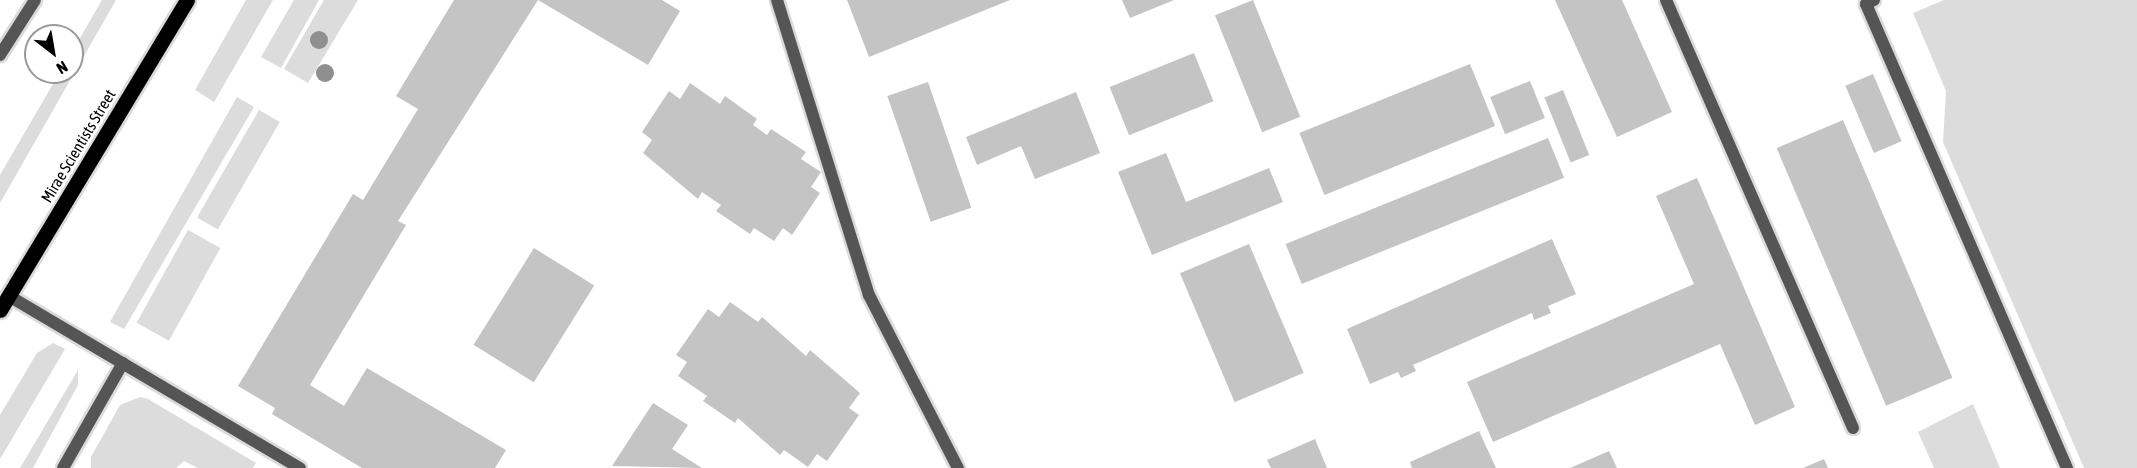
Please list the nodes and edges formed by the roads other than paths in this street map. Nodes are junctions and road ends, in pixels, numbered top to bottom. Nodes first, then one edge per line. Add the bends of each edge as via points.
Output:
1 (35, 0) edge
2 (187, 0) edge
3 (777, 0) edge
4 (1666, 0) edge
5 (1874, 0) edge
6 (0, 55) edge
7 (9, 296) junction
8 (0, 310) edge
9 (123, 363) junction
10 (1853, 428) dead end
11 (63, 468) edge
12 (300, 468) edge
13 (958, 468) edge
14 (2067, 468) edge

1 - 6 street
2 - 7 main road, Mirae Scientists Street
3 - 13 street via 828,148 869,295
4 - 10 street
5 - 14 street via 1866,4
7 - 8 main road, Mirae Scientists Street
7 - 9 street
9 - 11 street
9 - 12 street

